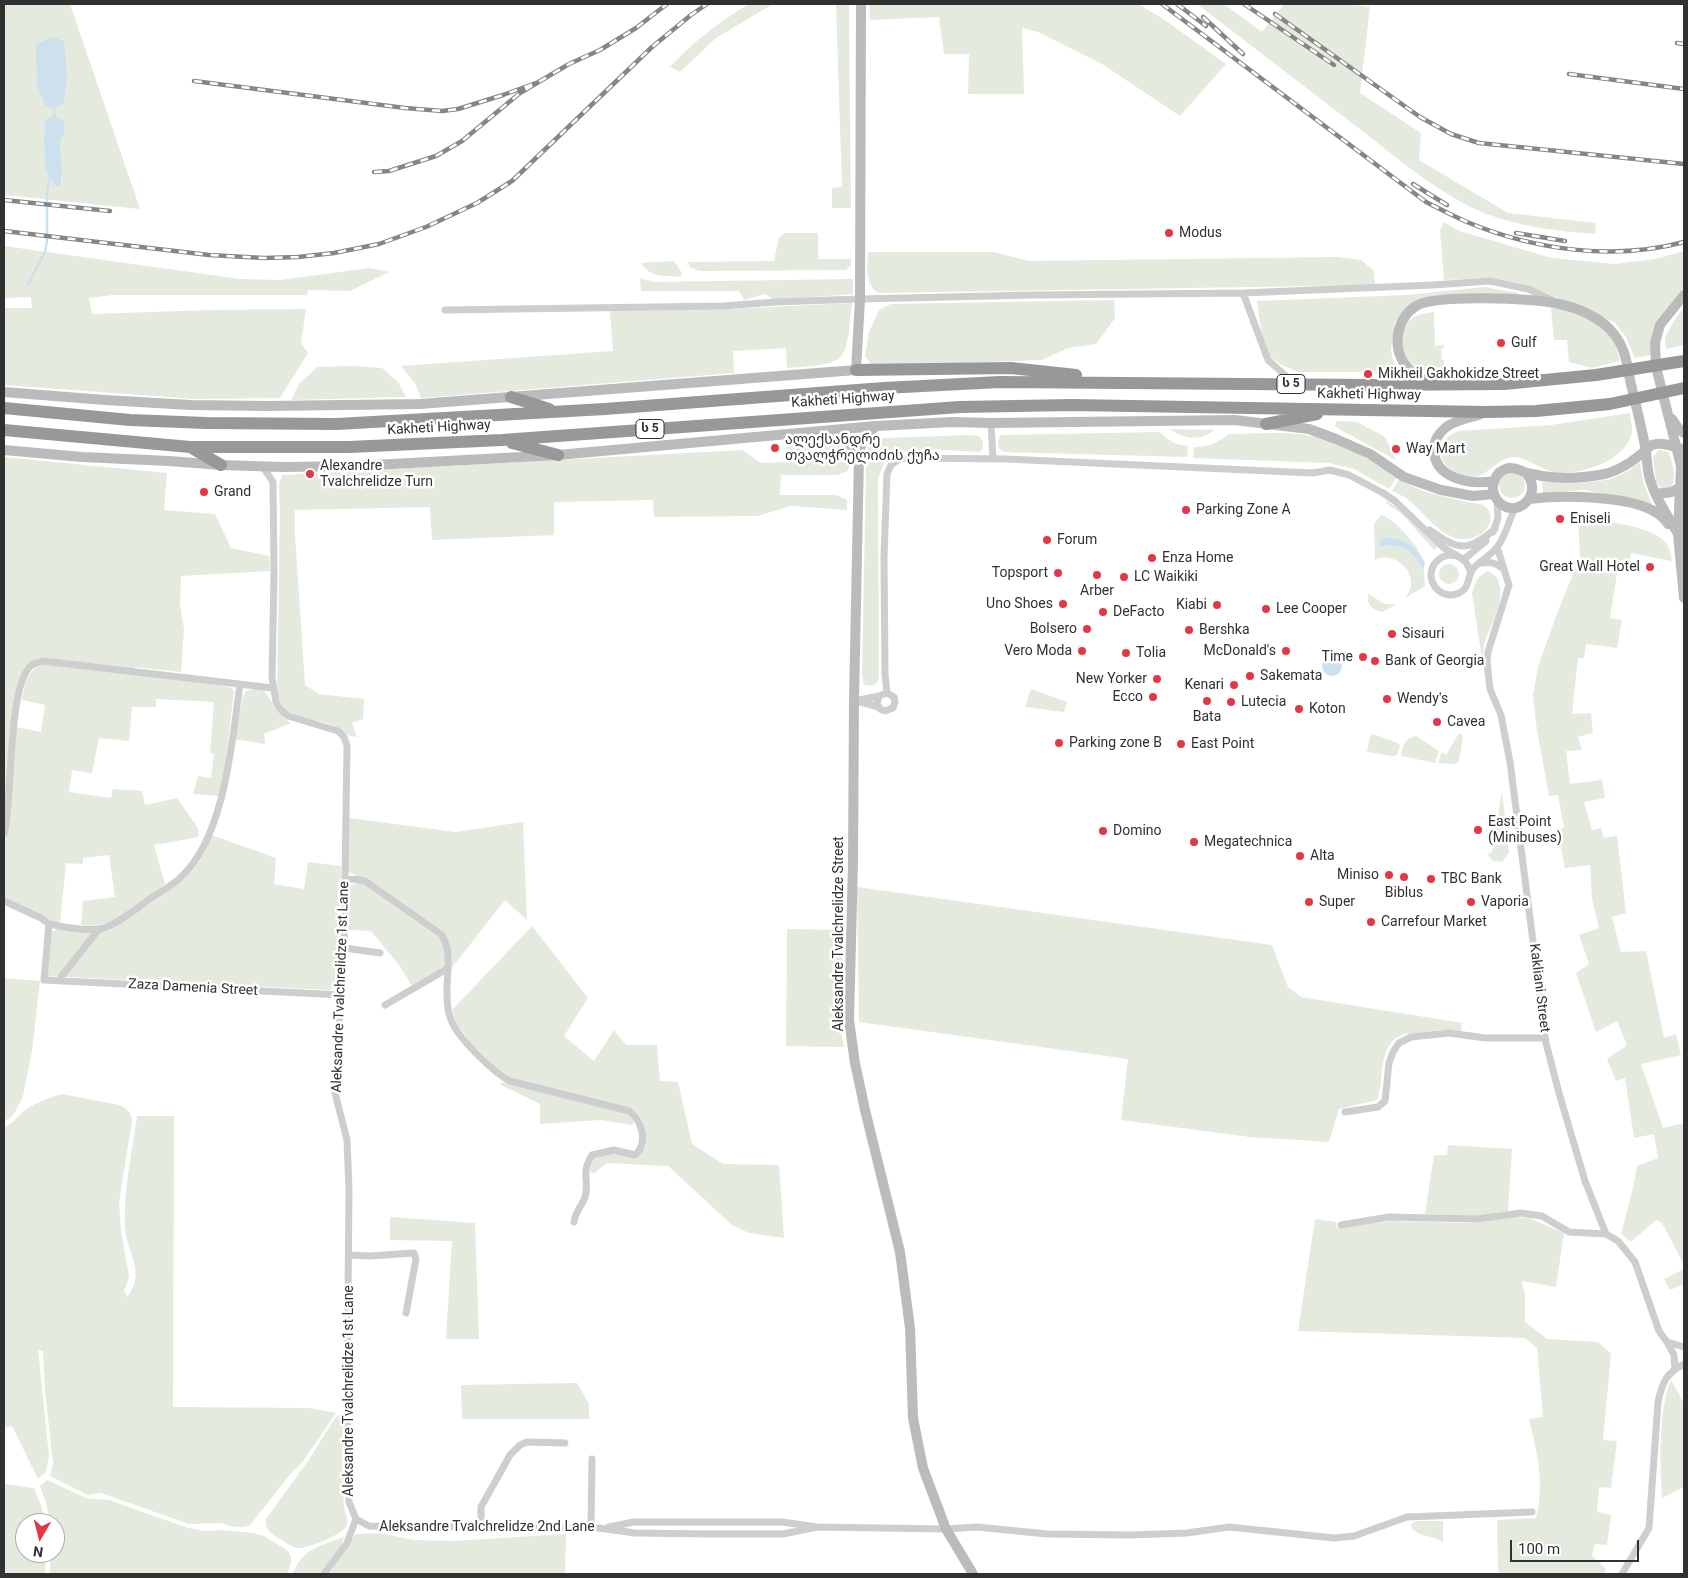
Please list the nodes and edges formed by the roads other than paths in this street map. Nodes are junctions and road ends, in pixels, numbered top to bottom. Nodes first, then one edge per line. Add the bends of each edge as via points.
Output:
1 (861, 4) edge
2 (1243, 293) junction
3 (1684, 295) edge
4 (860, 299) junction
5 (1559, 304) junction
6 (445, 310) dead end
7 (1684, 361) edge
8 (856, 370) junction
9 (1146, 382) junction
10 (1306, 385) junction
11 (1436, 385) junction
12 (1684, 388) edge
13 (4, 392) edge
14 (511, 398) junction
15 (4, 408) edge
16 (1344, 410) junction
17 (556, 411) junction
18 (1486, 412) junction
19 (1669, 414) junction
20 (991, 423) junction
21 (1266, 424) junction
22 (876, 426) junction
23 (4, 430) edge
24 (820, 430) junction
25 (1684, 433) edge
26 (502, 440) junction
27 (190, 447) junction
28 (1681, 449) edge
29 (4, 450) edge
30 (1646, 451) junction
31 (558, 455) junction
32 (859, 456) junction
33 (993, 459) junction
34 (221, 466) junction
35 (263, 467) junction
36 (283, 467) junction
37 (1526, 473) junction
38 (1494, 481) junction
39 (273, 482) junction
40 (1682, 484) edge
41 (1656, 493) junction
42 (1496, 498) junction
43 (1529, 499) junction
44 (1684, 506) edge
45 (1515, 508) junction
46 (1417, 521) junction
47 (1495, 529) junction
48 (1678, 534) junction
49 (1497, 548) junction
50 (1461, 558) junction
51 (1480, 563) junction
52 (1503, 568) junction
53 (1471, 573) junction
54 (1684, 598) edge
55 (240, 684) junction
56 (273, 688) junction
57 (883, 695) junction
58 (854, 701) junction
59 (879, 707) junction
60 (4, 834) edge
61 (344, 880) junction
62 (4, 900) edge
63 (49, 924) junction
64 (99, 930) junction
65 (344, 948) junction
66 (380, 953) dead end
67 (447, 969) junction
68 (60, 981) junction
69 (342, 995) junction
70 (385, 1006) dead end
71 (1545, 1038) junction
72 (1345, 1112) dead end
73 (574, 1222) dead end
74 (1341, 1225) dead end
75 (1606, 1234) junction
76 (350, 1255) junction
77 (406, 1313) dead end
78 (1667, 1342) junction
79 (1684, 1347) edge
80 (1684, 1364) edge
81 (1675, 1369) junction
82 (565, 1443) dead end
83 (592, 1459) dead end
84 (1532, 1512) dead end
85 (356, 1520) junction
86 (710, 1522) junction
87 (480, 1526) junction
88 (817, 1527) junction
89 (591, 1528) junction
90 (604, 1528) junction
91 (946, 1529) junction
92 (710, 1534) junction
93 (324, 1574) edge
94 (973, 1574) edge
95 (1622, 1574) edge

1 - 4 street
2 - 4 street
2 - 5 street via 1490,281 1528,289
2 - 10 street via 1268,360 1287,377
3 - 19 street via 1660,325 1655,343 1656,367
4 - 6 street via 723,306
4 - 8 street
5 - 11 street via 1473,299 1417,306 1401,321 1398,346 1412,372
5 - 30 street via 1601,321 1623,347
7 - 11 highway, Kakheti Highway / ს 5 via 1596,375 1504,384
8 - 9 highway via 1011,368
8 - 14 street, Kakheti Highway
9 - 10 highway, Kakheti Highway / ს 5
9 - 17 highway, Kakheti Highway / ს 5 via 1000,382
10 - 11 highway, Kakheti Highway / ს 5
12 - 18 highway, Kakheti Highway / ს 5 via 1610,404
13 - 14 street, Kakheti Highway via 191,405 267,406 420,404
14 - 17 highway
15 - 17 highway, Kakheti Highway / ს 5 via 130,420 337,424
16 - 18 highway, Kakheti Highway / ს 5
16 - 21 highway
16 - 26 highway, Kakheti Highway / ს 5 via 978,407
18 - 38 street via 1444,429 1435,443 1435,460 1440,469 1452,477 1473,482
19 - 25 street
19 - 28 street
20 - 21 street via 1235,420
20 - 22 street
20 - 33 street
21 - 42 street via 1320,432 1370,454 1404,477 1441,490
22 - 24 street
22 - 32 street via 866,435
23 - 27 highway, Kakheti Highway / ს 5
24 - 31 street
24 - 32 street via 844,439 853,445
26 - 27 highway, Kakheti Highway / ს 5 via 349,448
26 - 31 highway
27 - 34 highway
28 - 30 street via 1664,444 1652,445
28 - 40 street
29 - 34 street
30 - 37 street via 1627,465 1601,475 1562,477
30 - 41 street via 1649,476
31 - 36 street
32 - 58 street, Aleksandre Tvalchrelidze Street
33 - 46 street via 1312,473 1330,470 1349,475 1383,493
33 - 57 street via 900,458 891,465 887,474 884,557
34 - 35 street
35 - 36 street
35 - 39 street
36 - 39 street
37 - 38 street via 1508,468
37 - 43 street via 1533,490
38 - 42 street
39 - 56 street, Aleksandre Tvalchrelidze 1st Lane
40 - 41 street via 1667,494
40 - 48 street
41 - 48 street
42 - 45 street
42 - 47 street via 1498,518
43 - 45 street
43 - 48 street via 1583,497 1649,508
44 - 48 street
45 - 49 street
46 - 47 street via 1459,546 1483,540
46 - 50 street via 1444,548
47 - 50 street via 1488,539
48 - 54 street
49 - 51 street
49 - 52 street
50 - 53 street
50 - 53 street via 1445,556 1435,563 1431,579 1437,589 1448,595 1459,593 1466,587
51 - 52 street via 1491,562
51 - 53 street
52 - 71 street, Kakliani Street via 1509,584 1486,662 1510,762
55 - 56 street
55 - 60 street via 43,661 32,665 24,677 13,729
55 - 64 street via 224,793 194,864 181,878 129,914
56 - 61 street, Aleksandre Tvalchrelidze 1st Lane via 276,702 288,716 338,731 347,746
57 - 58 street
57 - 59 street via 877,701
57 - 59 street via 894,697 893,708 885,711
58 - 59 street
58 - 91 street, Aleksandre Tvalchrelidze Street via 849,1020 865,1110 900,1252 910,1328 912,1402 918,1443 923,1468
61 - 65 street, Aleksandre Tvalchrelidze 1st Lane
61 - 67 street via 365,881 442,935 448,950
62 - 63 street
63 - 64 street
63 - 68 street, Zaza Damenia Street via 44,980
64 - 68 street
65 - 66 street
65 - 69 street, Aleksandre Tvalchrelidze 1st Lane
67 - 70 street
67 - 73 street via 452,1023 470,1047 501,1076 636,1116 643,1144 640,1150 635,1155 614,1150 592,1155 585,1172 586,1195
68 - 69 street, Zaza Damenia Street
69 - 76 street, Aleksandre Tvalchrelidze 1st Lane via 335,1092 346,1140
71 - 72 street via 1485,1038 1449,1032 1411,1037 1399,1043 1393,1052 1384,1101 1378,1107
71 - 75 street, Kakliani Street via 1583,1172
74 - 75 street via 1389,1217 1477,1219 1521,1212 1542,1216 1569,1232
75 - 78 street, Kakliani Street via 1618,1241 1634,1262 1659,1331
76 - 77 street via 414,1253 416,1260
76 - 85 street, Aleksandre Tvalchrelidze 1st Lane via 349,1502
78 - 79 street
78 - 81 street, Kakliani Street via 1674,1355
80 - 81 street
81 - 95 street via 1662,1385 1658,1402 1649,1528
82 - 87 street via 527,1442 520,1445 510,1455 481,1507
83 - 89 street
84 - 91 street, Aleksandre Tvalchrelidze 2nd Lane via 1407,1517 1354,1536 1334,1538 1230,1527 1187,1533 1129,1535 1046,1534 977,1527
85 - 87 street, Aleksandre Tvalchrelidze 2nd Lane via 369,1526
85 - 93 street via 347,1543
86 - 88 street, Aleksandre Tvalchrelidze 2nd Lane via 782,1522
86 - 90 street, Aleksandre Tvalchrelidze 2nd Lane via 634,1522
86 - 92 street
87 - 89 street, Aleksandre Tvalchrelidze 2nd Lane
88 - 91 street, Aleksandre Tvalchrelidze 2nd Lane
88 - 92 street, Aleksandre Tvalchrelidze 2nd Lane via 783,1534
89 - 90 street, Aleksandre Tvalchrelidze 2nd Lane
90 - 92 street, Aleksandre Tvalchrelidze 2nd Lane via 635,1533
91 - 94 street, Aleksandre Tvalchrelidze Street

